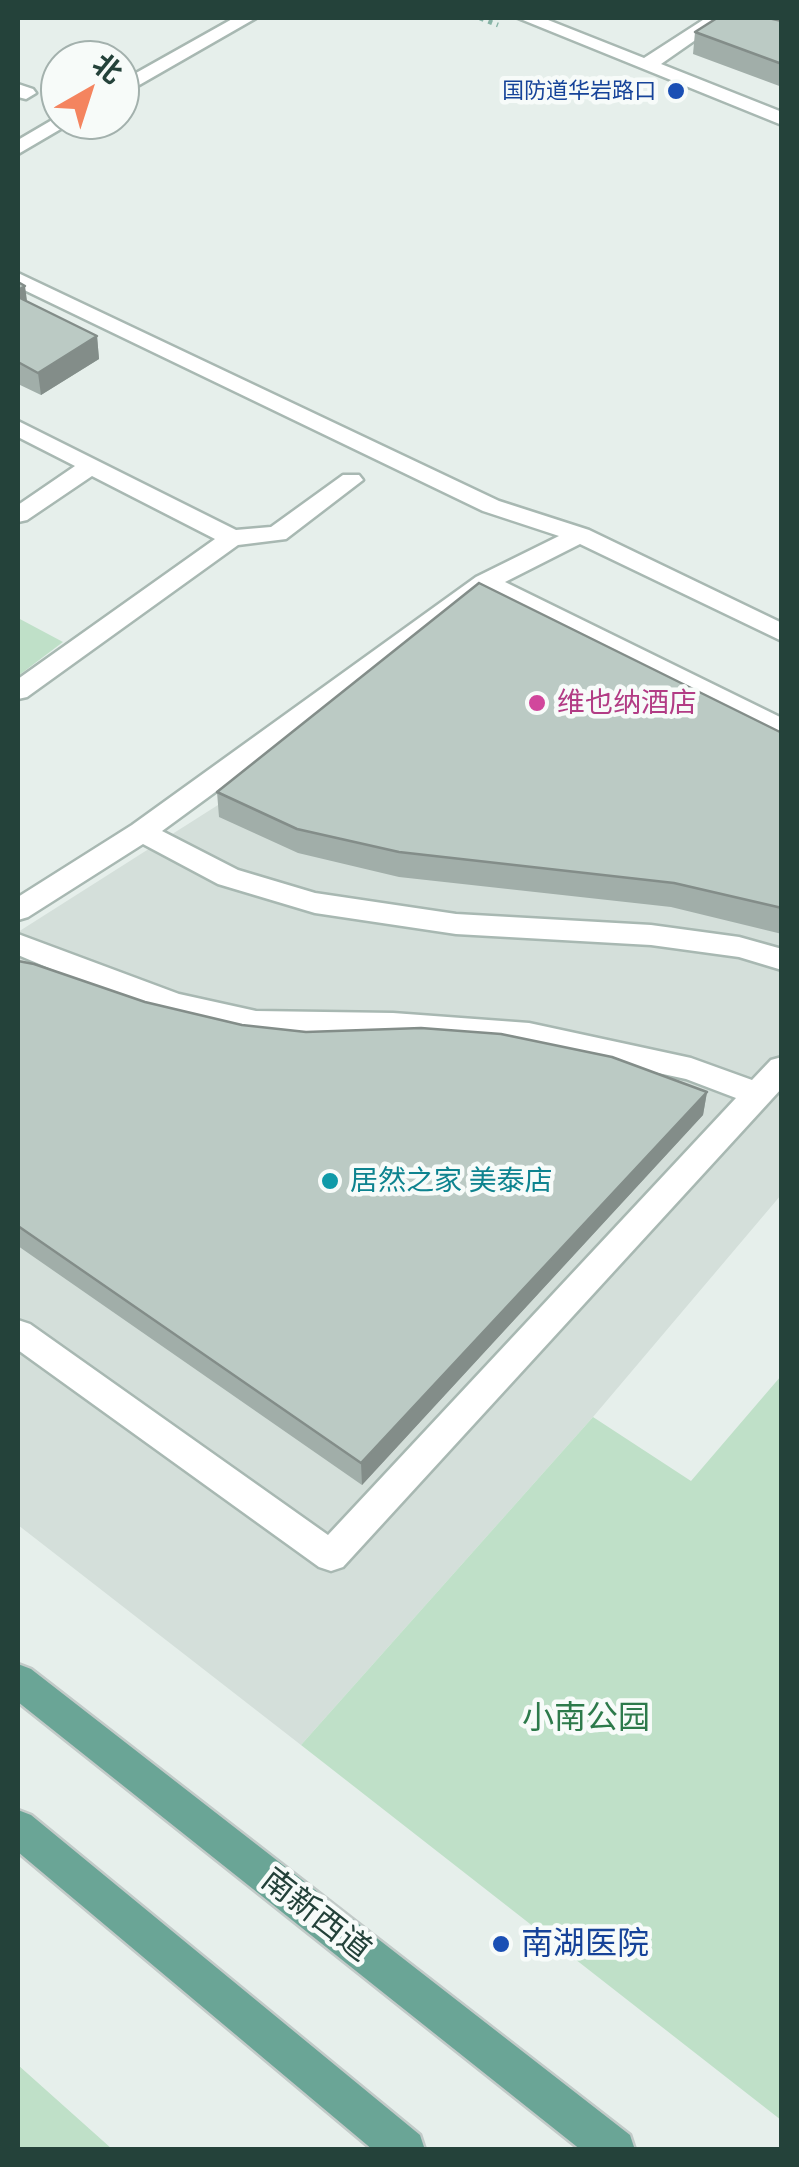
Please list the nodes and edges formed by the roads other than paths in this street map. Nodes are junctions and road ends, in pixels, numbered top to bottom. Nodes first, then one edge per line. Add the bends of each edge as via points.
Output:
1 (247, 18) edge
2 (527, 18) edge
3 (718, 18) edge
4 (646, 65) junction
5 (140, 79) edge
6 (782, 119) edge
7 (40, 135) edge
8 (18, 148) edge
9 (18, 280) edge
10 (18, 428) edge
11 (91, 466) junction
12 (351, 480) dead end
13 (18, 516) edge
14 (580, 535) junction
15 (232, 538) junction
16 (485, 582) junction
17 (782, 632) edge
18 (18, 691) edge
19 (782, 730) edge
20 (142, 832) junction
21 (18, 910) edge
22 (18, 944) edge
23 (782, 960) edge
24 (782, 1068) edge
25 (756, 1094) junction
26 (18, 1333) edge
27 (18, 1681) edge
28 (18, 1828) edge
29 (405, 2150) edge
30 (615, 2150) edge

1 - 5 street
2 - 4 street
3 - 4 street
4 - 6 street
7 - 8 street
9 - 14 street via 490,506
10 - 11 street
11 - 13 street
11 - 15 street
12 - 15 street via 277,534
14 - 16 street
14 - 17 street
15 - 18 street
16 - 19 street
16 - 20 street
20 - 21 street
20 - 23 street via 228,877 315,904 456,924 651,934
22 - 25 street via 158,998 256,1022 528,1034 691,1069
24 - 25 street
25 - 26 street via 331,1556
27 - 30 main road, 南新西道
28 - 29 main road

